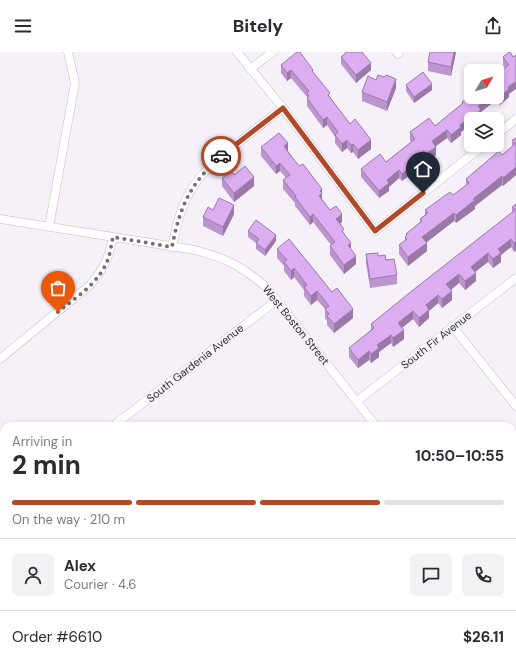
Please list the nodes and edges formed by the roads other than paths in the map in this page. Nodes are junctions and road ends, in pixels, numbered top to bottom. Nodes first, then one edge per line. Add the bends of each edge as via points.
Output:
1 (68, 52) edge
2 (237, 52) edge
3 (273, 52) edge
4 (250, 70) junction
5 (283, 108) junction
6 (516, 119) edge
7 (504, 128) edge
8 (475, 152) edge
9 (0, 219) edge
10 (49, 227) junction
11 (113, 237) junction
12 (172, 247) junction
13 (516, 278) edge
14 (277, 300) junction
15 (453, 327) junction
16 (0, 359) edge
17 (357, 401) junction
18 (516, 406) edge
19 (118, 422) edge
20 (373, 422) edge

1 - 10 street via 75,83
2 - 4 street
3 - 4 street
4 - 5 street
5 - 8 street via 375,231
5 - 12 street via 225,153 197,182 187,196 180,213
6 - 7 street
9 - 10 street, West Boston Street
10 - 11 street, West Boston Street
11 - 12 street, West Boston Street
11 - 16 street via 106,263 90,285
12 - 14 street, West Boston Street via 215,255 232,263 256,278
13 - 15 street, South Fir Avenue
14 - 17 street, West Boston Street
14 - 19 street, South Gardenia Avenue
15 - 17 street, South Fir Avenue
15 - 18 street
17 - 20 street, West Boston Street

